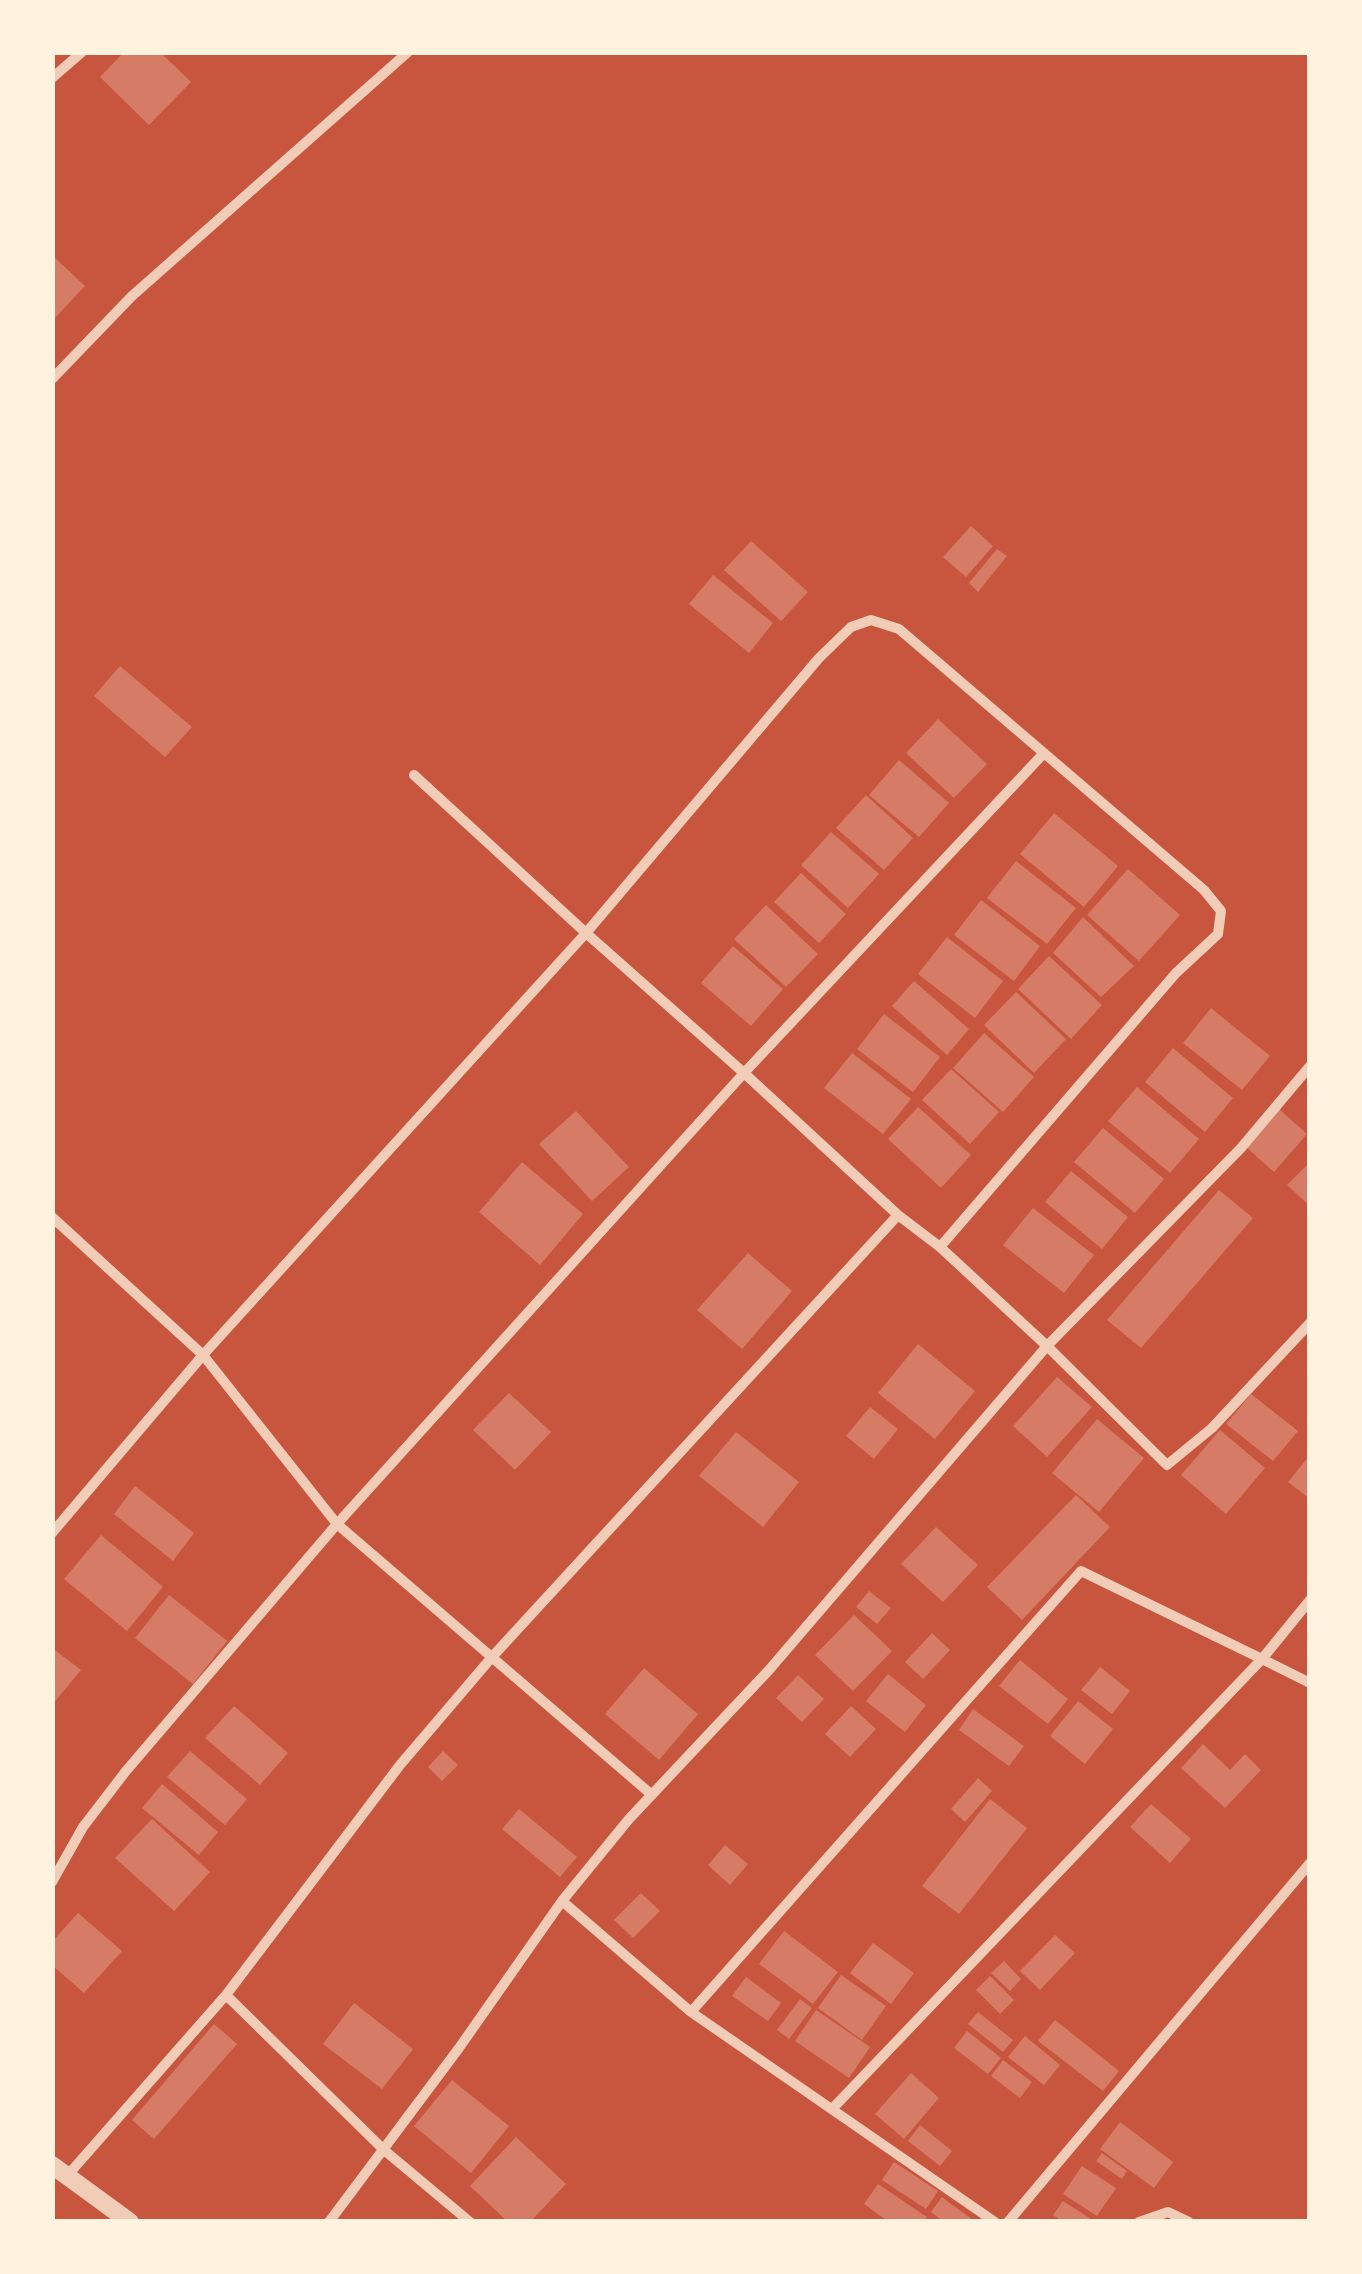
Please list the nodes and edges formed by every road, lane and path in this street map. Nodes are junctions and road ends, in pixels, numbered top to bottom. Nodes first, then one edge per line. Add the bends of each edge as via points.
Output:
1 (82, 52) edge
2 (408, 52) edge
3 (52, 78) edge
4 (52, 380) edge
5 (1044, 753) junction
6 (414, 775) dead end
7 (586, 932) junction
8 (1310, 1066) edge
9 (744, 1073) junction
10 (898, 1214) junction
11 (52, 1217) edge
12 (940, 1248) junction
13 (1310, 1323) edge
14 (1047, 1346) junction
15 (204, 1355) junction
16 (336, 1524) junction
17 (52, 1533) edge
18 (1310, 1600) edge
19 (492, 1657) junction
20 (1262, 1659) junction
21 (1310, 1683) edge
22 (652, 1794) junction
23 (1310, 1864) edge
24 (52, 1882) edge
25 (562, 1901) junction
26 (226, 1995) junction
27 (691, 2012) junction
28 (834, 2108) junction
29 (384, 2150) junction
30 (60, 2170) edge
31 (130, 2222) edge
32 (328, 2222) edge
33 (470, 2222) edge
34 (995, 2222) edge
35 (1008, 2222) edge
36 (1139, 2222) edge
37 (1189, 2222) edge

1 - 3 street
2 - 4 street via 132,296
5 - 7 street via 899,629 871,620 852,626
5 - 9 street
5 - 12 street via 1204,890 1221,912 1218,934 1176,973
6 - 7 street
7 - 9 street
7 - 15 street
8 - 14 street via 1241,1148
9 - 10 street
9 - 16 street
10 - 12 street
10 - 19 street
11 - 15 street
12 - 14 street
13 - 14 street via 1212,1428 1166,1465
14 - 22 street via 769,1670
15 - 16 street
15 - 17 street
16 - 19 street
16 - 24 street via 126,1771
18 - 20 street
19 - 22 street
19 - 26 street via 400,1765
20 - 21 street
20 - 27 street via 1081,1571
20 - 28 street
22 - 25 street
23 - 35 street
25 - 27 street
25 - 29 street
26 - 29 street
26 - 30 street
27 - 28 street
28 - 34 street
29 - 32 street
29 - 33 street
30 - 31 street
36 - 37 street via 1168,2212

